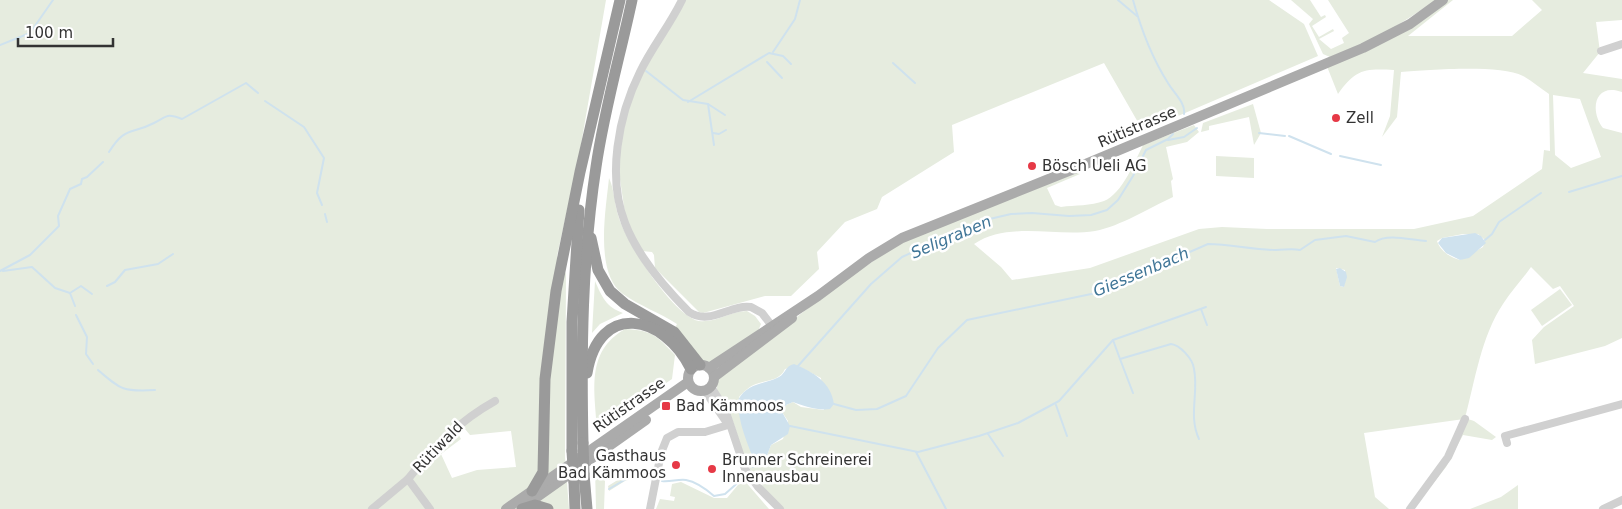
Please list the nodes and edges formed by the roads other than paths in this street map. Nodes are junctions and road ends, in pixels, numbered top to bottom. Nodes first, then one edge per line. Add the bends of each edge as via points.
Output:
1 (620, 0) edge
2 (632, 0) edge
3 (682, 0) edge
4 (1443, 0) edge
5 (1622, 44) edge
6 (1601, 51) dead end
7 (599, 95) junction
8 (589, 220) junction
9 (773, 328) junction
10 (705, 376) junction
11 (690, 385) junction
12 (495, 401) dead end
13 (1622, 404) edge
14 (582, 410) junction
15 (1465, 419) dead end
16 (728, 425) junction
17 (1506, 440) dead end
18 (408, 479) junction
19 (536, 491) junction
20 (1622, 500) edge
21 (372, 509) edge
22 (430, 509) edge
23 (506, 509) edge
24 (521, 509) edge
25 (548, 509) edge
26 (575, 509) edge
27 (586, 509) edge
28 (650, 509) edge
29 (780, 509) edge
30 (1410, 509) edge
31 (1603, 509) edge

1 - 7 highway
2 - 8 highway via 598,155
3 - 9 street via 640,71 623,119 617,159 622,216 643,258 691,314 708,317 749,306 760,310
4 - 9 main road, Rütistrasse via 1410,24 1363,48 908,235 870,258
5 - 6 street
7 - 19 highway via 556,291 545,379 543,472
7 - 26 highway, bridge via 575,247 571,352
8 - 10 highway via 596,266 606,287 625,304 674,332
8 - 14 highway via 582,322
9 - 10 main road, Rütistrasse
10 - 11 main road via 688,375
10 - 11 main road via 698,392
10 - 14 highway via 657,329 642,324 622,325 604,335 594,349
10 - 16 street
11 - 19 main road, Rütistrasse
12 - 18 street, Rütiwald via 471,414 436,444
13 - 17 street
14 - 27 highway, bridge
15 - 30 street via 1444,463
16 - 28 street via 705,432 678,432 667,438
16 - 29 street via 745,469
18 - 21 street, Rütiwald
18 - 22 street, Rütiwald
19 - 23 main road
19 - 24 main road
20 - 31 street
24 - 25 highway via 535,505

